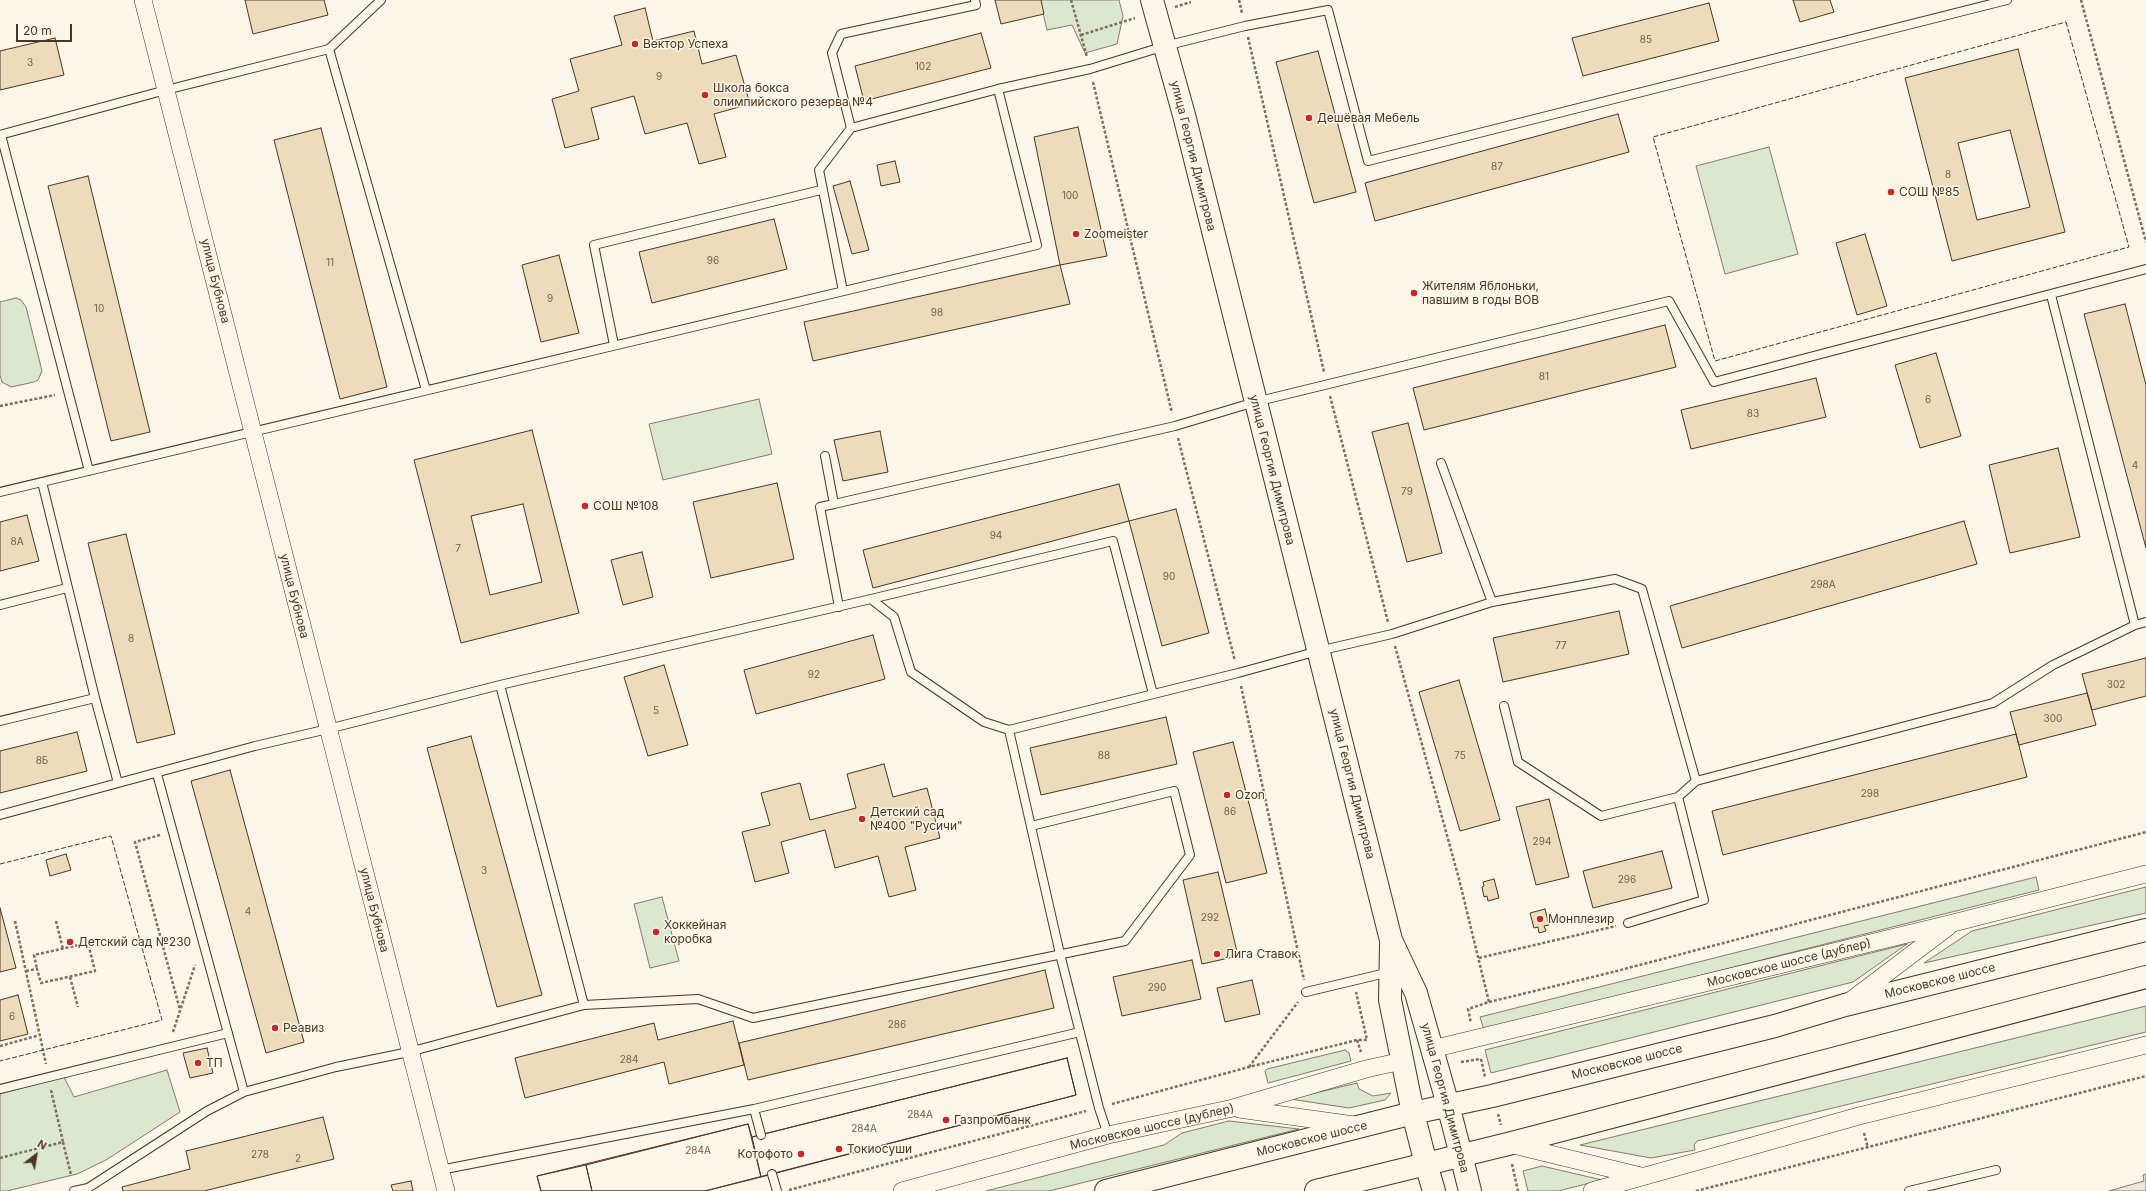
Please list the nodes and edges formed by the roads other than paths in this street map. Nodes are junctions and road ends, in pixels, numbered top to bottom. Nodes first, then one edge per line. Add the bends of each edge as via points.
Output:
1 (143, 0) edge
2 (381, 0) edge
3 (975, 0) edge
4 (1152, 0) edge
5 (2007, 0) edge
6 (1977, 4) edge
7 (1165, 46) junction
8 (329, 49) junction
9 (998, 89) junction
10 (166, 90) junction
11 (851, 128) junction
12 (0, 135) edge
13 (821, 190) junction
14 (2146, 269) edge
15 (843, 291) junction
16 (2051, 295) junction
17 (614, 346) junction
18 (426, 390) junction
19 (1255, 402) junction
20 (253, 432) junction
21 (825, 456) dead end
22 (1441, 463) dead end
23 (89, 471) junction
24 (42, 482) junction
25 (0, 492) edge
26 (834, 504) junction
27 (68, 588) junction
28 (871, 599) junction
29 (1492, 602) junction
30 (0, 605) edge
31 (839, 607) junction
32 (2146, 622) edge
33 (2135, 625) junction
34 (1318, 651) junction
35 (500, 684) junction
36 (1153, 694) junction
37 (94, 698) junction
38 (1504, 706) dead end
39 (0, 721) edge
40 (328, 729) junction
41 (1009, 730) junction
42 (157, 774) junction
43 (1696, 781) junction
44 (118, 783) junction
45 (1678, 797) junction
46 (0, 815) edge
47 (1031, 826) junction
48 (2146, 874) edge
49 (1628, 923) road end
50 (1953, 923) junction
51 (2146, 930) edge
52 (1391, 940) junction
53 (1060, 954) junction
54 (1390, 972) junction
55 (2146, 977) edge
56 (1306, 992) road end
57 (584, 1005) junction
58 (1845, 1005) junction
59 (1080, 1032) junction
60 (228, 1033) junction
61 (2146, 1045) edge
62 (1432, 1049) junction
63 (410, 1052) junction
64 (1402, 1061) junction
65 (0, 1089) edge
66 (244, 1092) junction
67 (1448, 1105) junction
68 (1233, 1108) junction
69 (754, 1109) junction
70 (1413, 1113) junction
71 (1362, 1126) junction
72 (761, 1135) dead end
73 (1108, 1135) junction
74 (1508, 1144) junction
75 (1461, 1155) junction
76 (1426, 1164) junction
77 (440, 1170) junction
78 (1996, 1170) dead end
79 (772, 1174) dead end
80 (1379, 1175) junction
81 (1641, 1176) junction
82 (74, 1191) edge
83 (446, 1191) edge
84 (777, 1191) edge
85 (902, 1191) edge
86 (1106, 1191) edge
87 (1316, 1191) edge
88 (1360, 1191) edge
89 (1434, 1191) edge
90 (1470, 1191) edge
91 (1592, 1191) edge
92 (1909, 1191) edge

1 - 10 street, улица Бубнова
2 - 8 lane
3 - 11 lane via 976,5 841,34 832,53
4 - 7 main road, улица Георгия Димитрова
5 - 6 lane
6 - 7 lane via 1368,161 1328,10 1245,26
7 - 9 lane via 1090,69
7 - 19 main road, улица Георгия Димитрова
8 - 10 lane
8 - 18 lane
9 - 11 lane
9 - 15 lane via 1037,245
10 - 12 lane
10 - 20 street, улица Бубнова
11 - 13 lane via 818,170
12 - 23 lane
13 - 15 lane
13 - 17 lane via 594,245
14 - 16 lane
15 - 17 lane
16 - 19 lane via 1714,382 1669,301
16 - 33 lane
17 - 18 lane
18 - 20 lane
19 - 26 lane via 1175,426
19 - 34 main road, улица Георгия Димитрова
20 - 23 lane
20 - 40 street, улица Бубнова
21 - 26 lane
22 - 29 lane
23 - 24 lane
24 - 25 lane
24 - 27 lane
26 - 31 lane via 820,507
27 - 30 lane
27 - 37 lane
28 - 31 lane
28 - 36 lane via 1113,541
28 - 41 lane via 894,617 911,672 984,722
29 - 34 lane via 1392,634
29 - 43 lane via 1615,579 1642,588
31 - 35 lane
32 - 33 lane
33 - 43 lane via 2053,665 1993,703
34 - 36 lane
34 - 52 main road, улица Георгия Димитрова
35 - 40 lane
35 - 57 lane
36 - 41 lane
37 - 39 lane
37 - 44 lane
38 - 45 lane via 1518,762 1601,816
40 - 42 lane via 255,746
40 - 63 street, улица Бубнова
41 - 47 lane
42 - 44 lane
42 - 60 lane
43 - 45 lane
44 - 46 lane
45 - 49 lane via 1704,900
47 - 53 lane
47 - 53 lane via 1174,791 1190,855 1125,941
48 - 50 street, Московское шоссе (дублер)
50 - 58 street
50 - 62 street, Московское шоссе (дублер)
51 - 58 main road, Московское шоссе
52 - 54 main road, улица Георгия Димитрова
52 - 62 main road, улица Георгия Димитрова via 1416,993
53 - 57 lane via 753,1018 698,998
53 - 59 lane
54 - 56 lane
54 - 64 main road, улица Георгия Димитрова via 1390,1000
55 - 74 main road
57 - 63 lane
58 - 67 main road, Московское шоссе via 1775,1026
59 - 69 lane
59 - 73 lane
60 - 65 lane
60 - 66 lane
61 - 81 street via 1859,1116
62 - 67 main road, улица Георгия Димитрова
63 - 66 lane via 336,1067
63 - 77 street, улица Бубнова
64 - 68 street, Московское шоссе (дублер)
64 - 70 main road, улица Георгия Димитрова
66 - 82 lane via 207,1111 88,1188
67 - 70 main road, Московское шоссе
67 - 75 main road, улица Георгия Димитрова
68 - 71 street
68 - 73 street, Московское шоссе (дублер)
69 - 72 lane
69 - 77 lane
70 - 71 main road, Московское шоссе
70 - 76 main road, улица Георгия Димитрова
71 - 86 main road, Московское шоссе
73 - 85 street, Московское шоссе (дублер)
74 - 75 main road
74 - 81 street
75 - 76 main road
75 - 90 main road, улица Георгия Димитрова
76 - 80 main road
76 - 89 main road, улица Георгия Димитрова
77 - 83 street, улица Бубнова
78 - 92 lane
79 - 84 lane
80 - 87 main road
80 - 88 street
81 - 91 street

